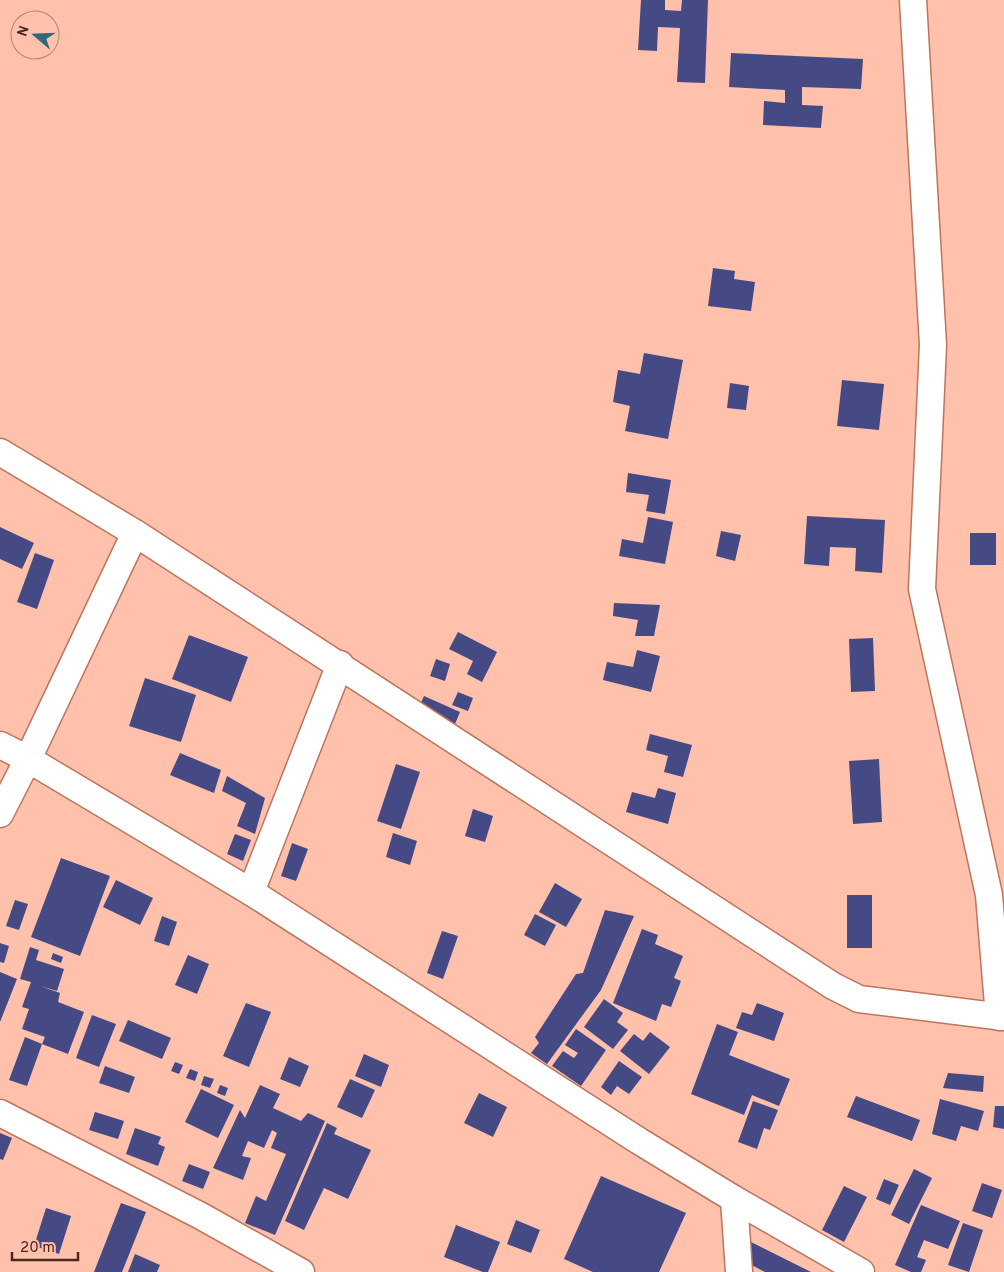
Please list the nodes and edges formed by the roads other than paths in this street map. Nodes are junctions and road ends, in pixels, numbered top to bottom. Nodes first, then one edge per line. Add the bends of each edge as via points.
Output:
1 (913, 0) edge
2 (0, 452) edge
3 (135, 533) junction
4 (340, 664) junction
5 (0, 745) edge
6 (28, 759) junction
7 (0, 814) edge
8 (251, 892) junction
9 (1002, 1017) edge
10 (0, 1113) edge
11 (734, 1199) junction
12 (301, 1272) edge
13 (739, 1272) edge
14 (861, 1272) edge

1 - 9 street via 933,345 922,589 989,894
2 - 3 street
3 - 4 street
3 - 6 street
4 - 8 street
4 - 9 street via 833,986 858,999
5 - 6 street
6 - 7 street
6 - 8 street
8 - 11 street
10 - 12 street via 201,1216
11 - 13 street
11 - 14 street

